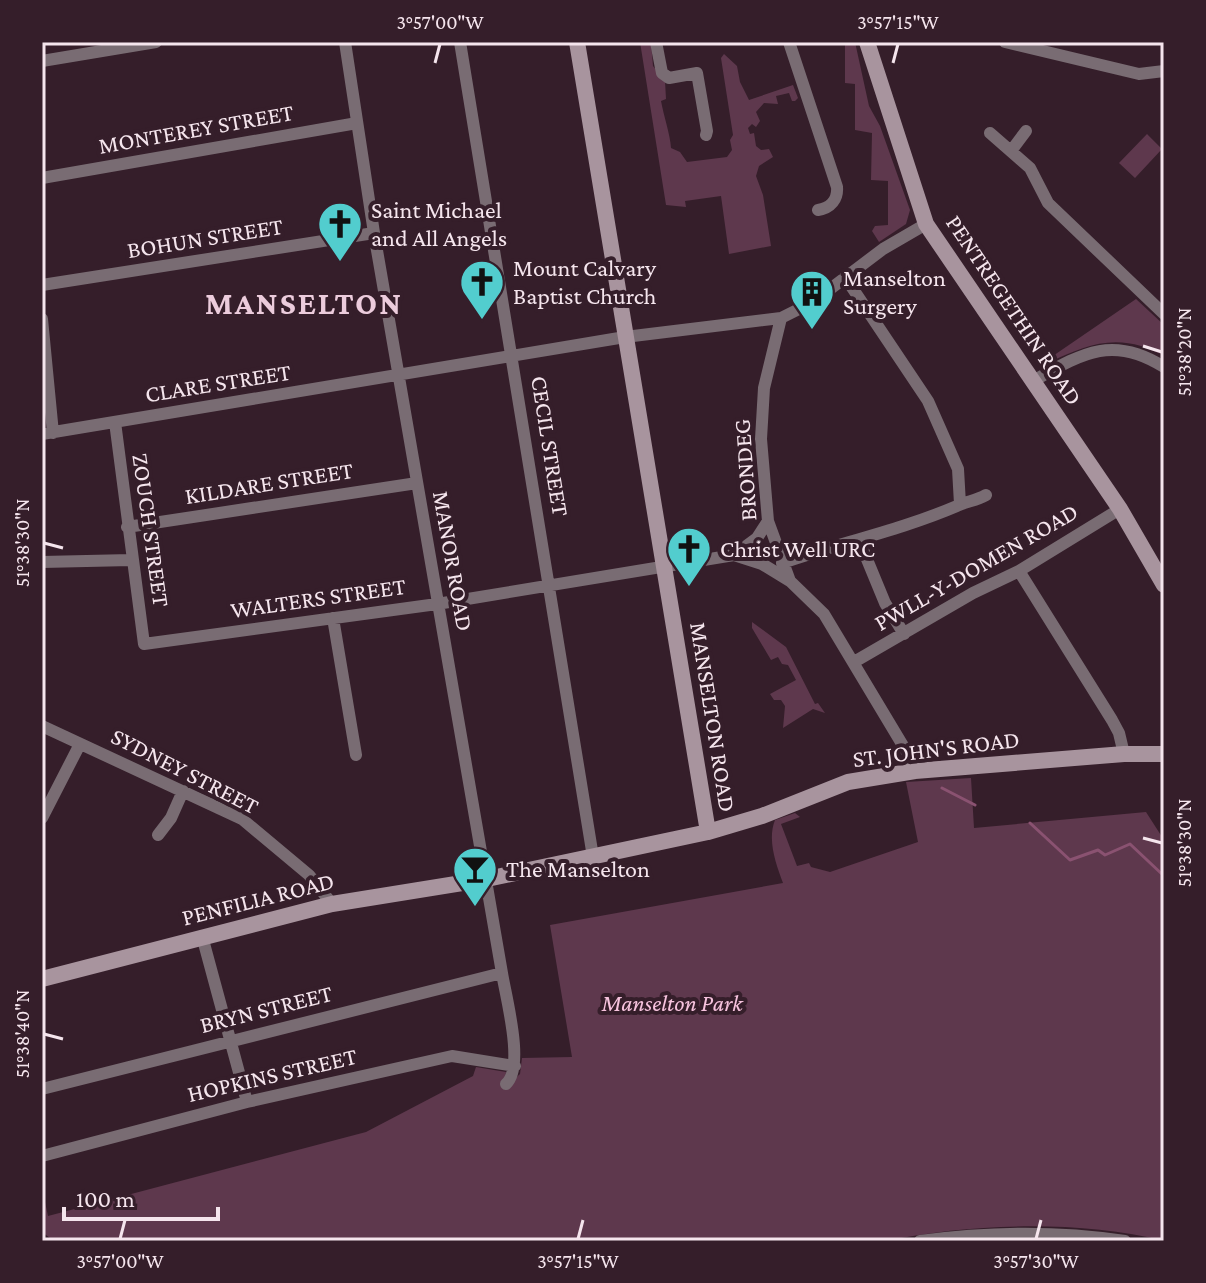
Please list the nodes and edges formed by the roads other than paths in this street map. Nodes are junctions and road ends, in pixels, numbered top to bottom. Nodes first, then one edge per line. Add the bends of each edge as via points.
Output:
1 (156, 42) edge
2 (345, 42) edge
3 (460, 42) edge
4 (577, 42) edge
5 (656, 42) edge
6 (789, 42) edge
7 (867, 42) edge
8 (1005, 42) edge
9 (122, 45) edge
10 (682, 59) dead end
11 (42, 61) edge
12 (1164, 71) edge
13 (690, 74) junction
14 (357, 123) junction
15 (1026, 131) dead end
16 (990, 133) dead end
17 (706, 135) dead end
18 (1011, 151) junction
19 (42, 178) edge
20 (818, 210) dead end
21 (926, 224) junction
22 (374, 233) junction
23 (845, 277) junction
24 (42, 285) edge
25 (1164, 314) edge
26 (781, 318) junction
27 (42, 319) edge
28 (625, 337) junction
29 (512, 356) junction
30 (1164, 367) edge
31 (400, 376) junction
32 (1033, 381) junction
33 (115, 422) junction
34 (48, 434) edge
35 (417, 483) junction
36 (986, 495) dead end
37 (960, 504) junction
38 (1120, 509) junction
39 (768, 521) junction
40 (127, 527) junction
41 (859, 540) junction
42 (734, 555) junction
43 (131, 560) junction
44 (42, 562) edge
45 (782, 563) junction
46 (664, 568) junction
47 (1019, 571) junction
48 (790, 581) junction
49 (550, 583) junction
50 (1164, 585) edge
51 (437, 604) junction
52 (333, 618) junction
53 (904, 634) junction
54 (144, 644) joint
55 (854, 662) junction
56 (42, 726) edge
57 (80, 744) junction
58 (1124, 754) junction
59 (1164, 754) edge
60 (356, 755) dead end
61 (915, 771) junction
62 (183, 791) junction
63 (42, 818) edge
64 (708, 832) junction
65 (158, 835) dead end
66 (593, 857) junction
67 (487, 879) junction
68 (332, 904) junction
69 (202, 936) junction
70 (502, 973) junction
71 (42, 979) edge
72 (230, 1040) junction
73 (515, 1066) junction
74 (506, 1084) dead end
75 (42, 1089) edge
76 (247, 1102) junction
77 (42, 1156) edge
78 (991, 1238) edge
79 (955, 1239) edge
80 (920, 1241) edge
81 (1125, 1241) edge

1 - 9 street
2 - 14 street, MANOR ROAD
3 - 29 street, CECIL STREET
4 - 28 street, MANSELTON ROAD
5 - 13 street via 662,73 669,78
6 - 20 street via 837,187 833,202
7 - 21 street, PENTREGETHIN ROAD
8 - 12 street via 1140,80
9 - 11 street
10 - 13 street
13 - 17 street
14 - 19 street, MONTEREY STREET
14 - 22 street, MANOR ROAD
15 - 18 street
16 - 18 street
18 - 25 street via 1030,168 1048,203
21 - 23 street
21 - 32 street, PENTREGETHIN ROAD
22 - 24 street, BOHUN STREET
22 - 31 street, MANOR ROAD
23 - 26 street
23 - 37 street via 928,401 958,469
26 - 28 street, CLARE STREET
26 - 39 street, BRONDEG via 764,388 761,439
27 - 34 street
28 - 29 street, CLARE STREET
28 - 46 street, MANSELTON ROAD
29 - 31 street, CLARE STREET
29 - 49 street, CECIL STREET
30 - 32 street via 1135,351 1106,349 1079,355
31 - 33 street, CLARE STREET
31 - 35 street, MANOR ROAD
32 - 38 street, PENTREGETHIN ROAD
33 - 34 street, CLARE STREET
33 - 40 street, ZOUCH STREET
35 - 40 street, KILDARE STREET
35 - 51 street, MANOR ROAD
36 - 37 street
37 - 41 street
38 - 47 street, PWLL-Y-DOMEN ROAD
38 - 50 street, PENTREGETHIN ROAD
39 - 42 street via 757,538
39 - 45 street, BRONDEG
40 - 43 street, ZOUCH STREET
41 - 45 street
41 - 53 street
42 - 46 street, WALTERS STREET
42 - 48 street
43 - 44 street
43 - 54 street, ZOUCH STREET
45 - 48 street, BRONDEG
46 - 49 street, WALTERS STREET
46 - 64 street, MANSELTON ROAD
47 - 53 street, PWLL-Y-DOMEN ROAD
47 - 58 street via 1112,720
48 - 55 street, BRONDEG via 824,614
49 - 51 street, WALTERS STREET
49 - 66 street, CECIL STREET
51 - 52 street, WALTERS STREET
51 - 67 street, MANOR ROAD
52 - 54 street, WALTERS STREET
52 - 60 street
53 - 55 street, PWLL-Y-DOMEN ROAD
55 - 61 street, BRONDEG
56 - 57 street, SYDNEY STREET
57 - 62 street, SYDNEY STREET
57 - 63 street
58 - 59 street, ST. JOHN'S ROAD
58 - 61 street, ST. JOHN'S ROAD
61 - 64 street, ST. JOHN'S ROAD via 848,782
62 - 65 street
62 - 68 street, SYDNEY STREET via 242,819 309,875
64 - 66 street, ST. JOHN'S ROAD
66 - 67 street, ST. JOHN'S ROAD
67 - 68 street, PENFILIA ROAD
67 - 70 street, MANOR ROAD
68 - 69 street, PENFILIA ROAD
69 - 71 street, PENFILIA ROAD
69 - 72 street
70 - 72 street, BRYN STREET
70 - 73 street, MANOR ROAD
72 - 75 street, BRYN STREET
72 - 76 street
73 - 74 street
73 - 76 street, HOPKINS STREET via 452,1056
76 - 77 street, HOPKINS STREET
78 - 79 street
78 - 81 street via 1071,1235
79 - 80 street

